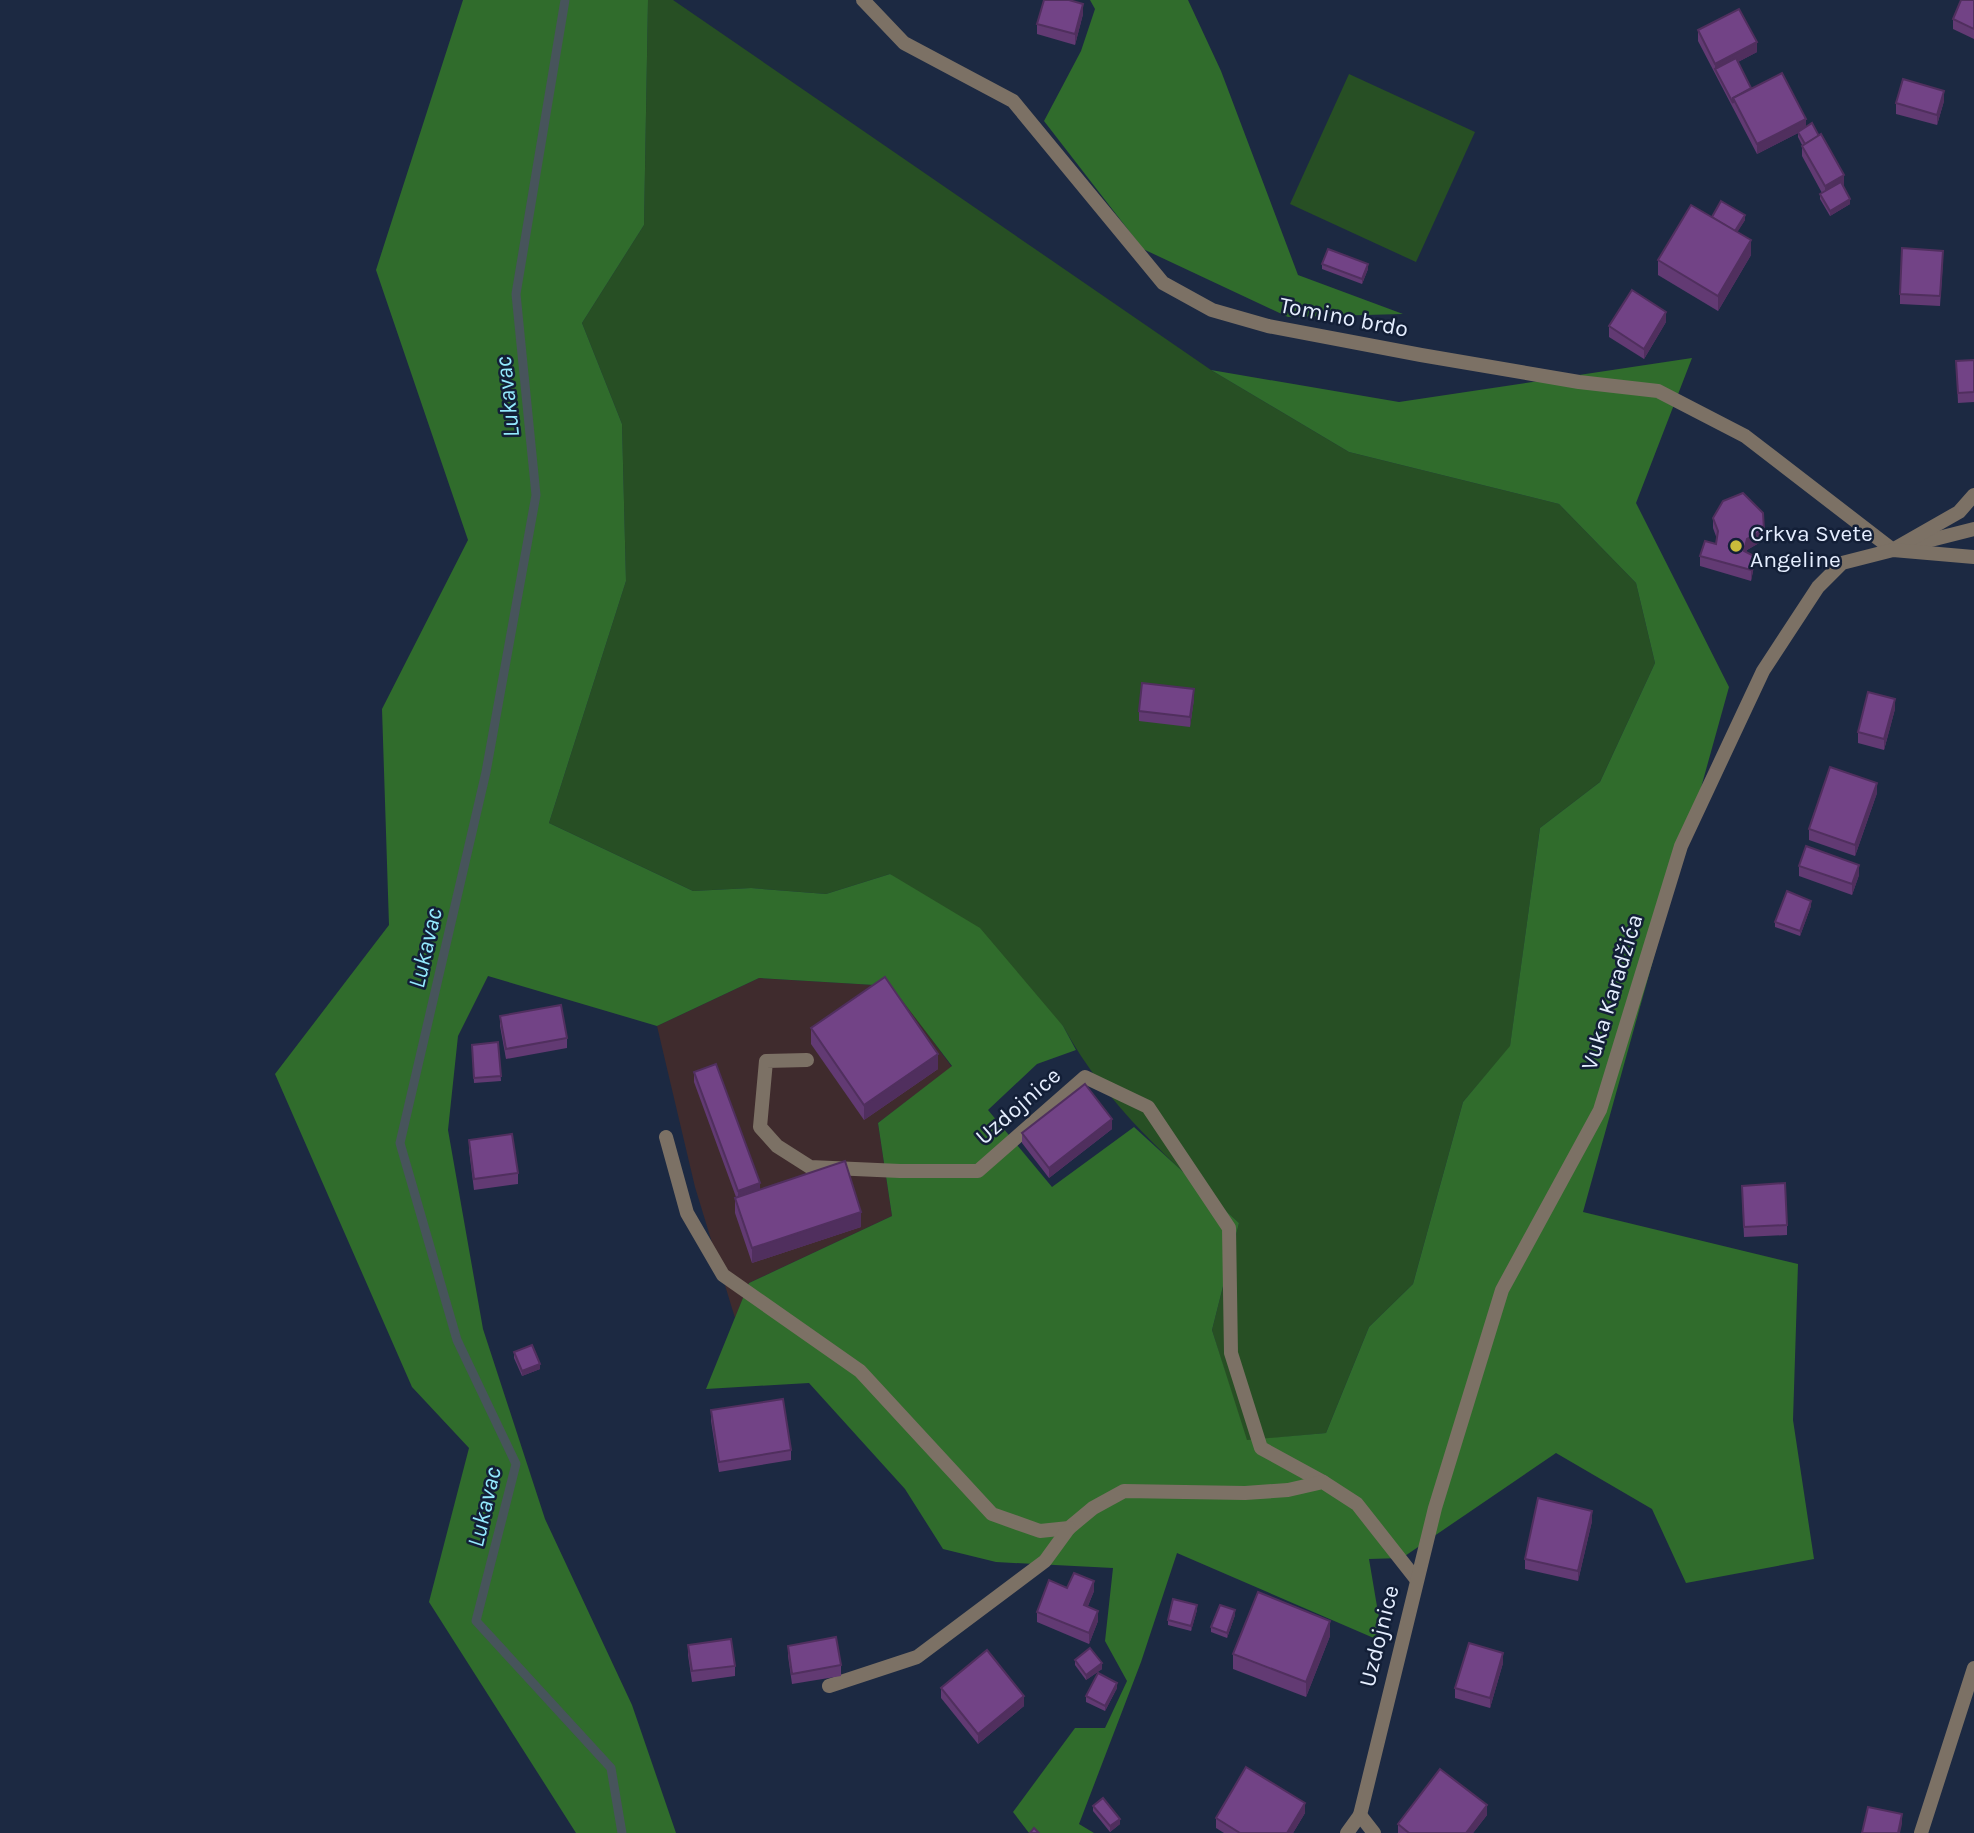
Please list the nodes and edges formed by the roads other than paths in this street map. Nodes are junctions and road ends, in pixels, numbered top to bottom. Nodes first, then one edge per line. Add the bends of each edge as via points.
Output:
1 (863, 0) edge
2 (1974, 495) edge
3 (1974, 530) edge
4 (1893, 550) junction
5 (1974, 557) edge
6 (807, 1060) dead end
7 (666, 1137) dead end
8 (1323, 1482) junction
9 (1069, 1528) junction
10 (1416, 1579) junction
11 (1974, 1668) edge
12 (829, 1686) dead end
13 (1360, 1815) junction
14 (1347, 1833) edge
15 (1374, 1833) edge
16 (1921, 1833) edge

1 - 4 street, Tomino brdo via 904,43 1013,100 1163,283 1212,310 1268,326 1421,355 1658,391 1745,436
2 - 4 street via 1959,512
3 - 4 street
4 - 5 street, Vuka Karadžića
4 - 10 street, Vuka Karadžića via 1842,563 1818,587 1763,671 1686,834 1600,1110 1502,1290
6 - 8 street, Uzdojnice via 766,1061 760,1127 777,1146 810,1167 978,1171 1085,1077 1148,1107 1229,1227 1231,1353 1261,1448
7 - 9 street via 687,1213 723,1275 860,1371 992,1514 1040,1531
8 - 9 street via 1245,1493 1124,1491
8 - 10 street, Uzdojnice via 1357,1504
9 - 12 street via 1045,1561 917,1657
10 - 13 street, Uzdojnice
11 - 16 street
13 - 14 street, Uzdojnice
13 - 15 street

